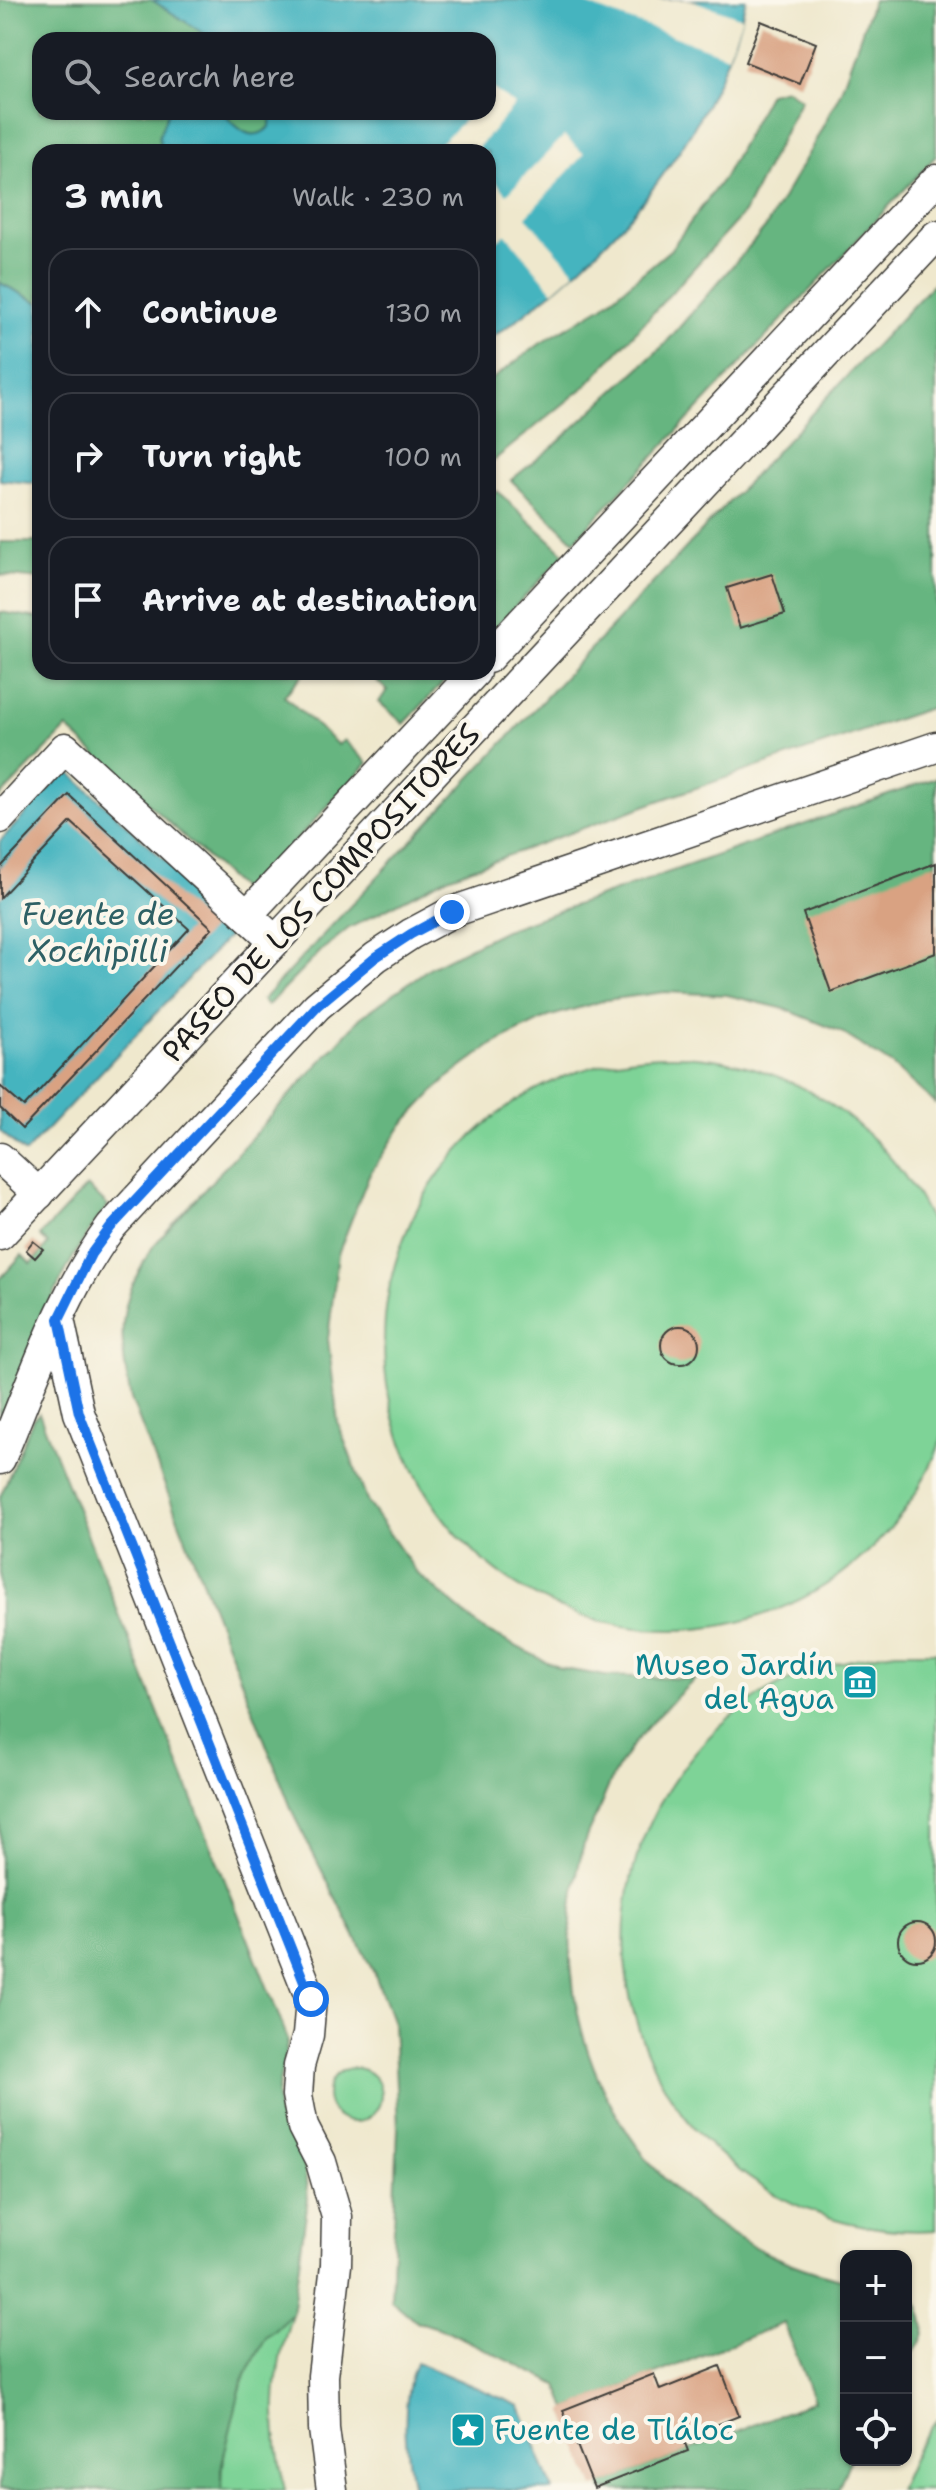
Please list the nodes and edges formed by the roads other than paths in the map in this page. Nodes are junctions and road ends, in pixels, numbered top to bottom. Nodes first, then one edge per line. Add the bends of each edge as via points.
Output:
1 (936, 180) edge
2 (936, 236) edge
3 (496, 649) edge
4 (467, 680) edge
5 (936, 747) edge
6 (0, 818) edge
7 (247, 915) junction
8 (275, 941) junction
9 (4, 1170) edge
10 (39, 1194) junction
11 (0, 1235) edge
12 (59, 1319) junction
13 (0, 1459) edge
14 (332, 2490) edge

1 - 3 street
2 - 8 street, PASEO DE LOS COMPOSITORES
4 - 7 street, PASEO DE LOS COMPOSITORES
5 - 12 street via 498,895 411,934 317,1006 111,1227 91,1254
6 - 7 street, PASEO DE LOS COMPOSITORES via 65,748
7 - 8 street
8 - 10 street, PASEO DE LOS COMPOSITORES
9 - 10 street
10 - 11 street, PASEO DE LOS COMPOSITORES
12 - 13 street
12 - 14 street via 79,1413 311,1999 297,2095 303,2127 321,2162 337,2217 323,2376

